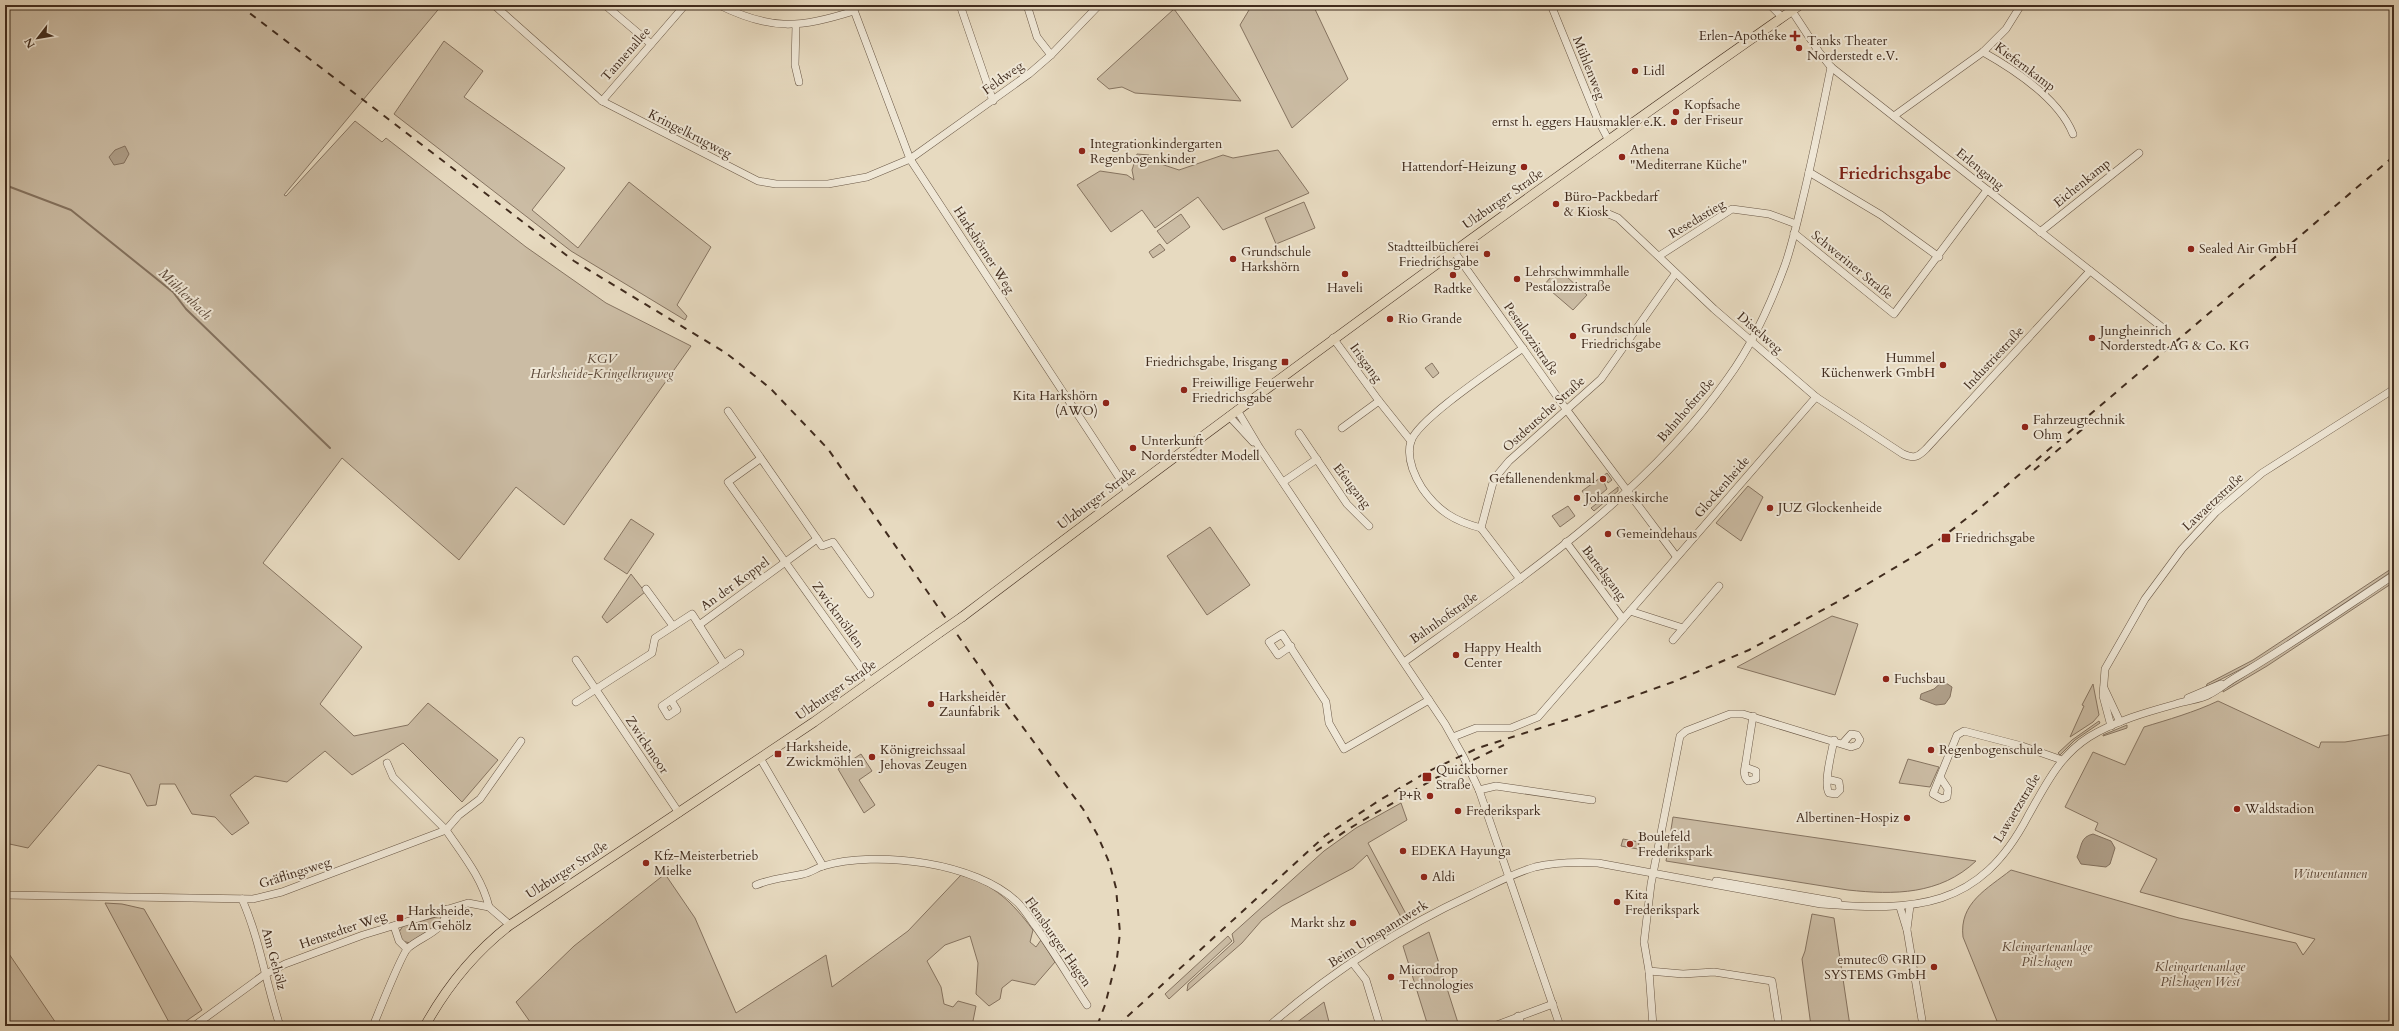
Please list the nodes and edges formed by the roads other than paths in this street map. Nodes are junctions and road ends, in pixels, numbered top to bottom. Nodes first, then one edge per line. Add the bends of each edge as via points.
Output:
1 (494, 5) edge
2 (605, 5) edge
3 (685, 5) edge
4 (719, 5) edge
5 (960, 5) edge
6 (1027, 5) edge
7 (1099, 5) edge
8 (1551, 5) edge
9 (1770, 5) edge
10 (1800, 5) edge
11 (2022, 5) edge
12 (853, 8) edge
13 (1792, 11) junction
14 (1782, 17) junction
15 (796, 25) junction
16 (651, 44) junction
17 (1983, 52) junction
18 (1051, 55) junction
19 (1831, 67) junction
20 (799, 82) dead end
21 (993, 101) junction
22 (602, 102) junction
23 (1894, 116) junction
24 (2073, 134) dead end
25 (1608, 139) junction
26 (2139, 153) dead end
27 (910, 159) junction
28 (1809, 172) junction
29 (1987, 190) junction
30 (1604, 212) dead end
31 (1796, 224) junction
32 (2040, 232) junction
33 (1794, 233) junction
34 (1453, 250) junction
35 (1659, 256) junction
36 (1939, 257) junction
37 (2090, 270) junction
38 (1675, 274) junction
39 (2168, 332) dead end
40 (1333, 338) junction
41 (1750, 340) junction
42 (1523, 348) junction
43 (2394, 388) edge
44 (1816, 397) junction
45 (1379, 401) junction
46 (1566, 409) junction
47 (1237, 410) junction
48 (728, 411) dead end
49 (1229, 416) junction
50 (1342, 428) dead end
51 (1299, 433) dead end
52 (1411, 441) junction
53 (1259, 447) junction
54 (1913, 458) joint
55 (760, 459) junction
56 (1317, 459) junction
57 (1283, 482) junction
58 (1128, 491) junction
59 (1627, 492) junction
60 (1369, 526) dead end
61 (1481, 528) junction
62 (817, 539) junction
63 (1566, 542) junction
64 (1676, 556) junction
65 (786, 562) junction
66 (2394, 575) edge
67 (1520, 579) junction
68 (1719, 586) dead end
69 (646, 589) dead end
70 (870, 594) dead end
71 (1630, 611) junction
72 (1624, 619) junction
73 (699, 625) junction
74 (673, 626) junction
75 (1683, 628) junction
76 (1673, 640) dead end
77 (1291, 646) dead end
78 (740, 653) dead end
79 (576, 660) dead end
80 (1404, 662) junction
81 (724, 664) junction
82 (871, 682) junction
83 (2103, 684) junction
84 (596, 690) junction
85 (671, 700) dead end
86 (1429, 700) junction
87 (576, 702) dead end
88 (1753, 716) junction
89 (2120, 722) junction
90 (2111, 726) junction
91 (1453, 737) junction
92 (1834, 740) junction
93 (521, 741) dead end
94 (1843, 743) dead end
95 (760, 758) junction
96 (2062, 760) junction
97 (387, 763) dead end
98 (1745, 767) dead end
99 (1940, 777) dead end
100 (1828, 779) dead end
101 (1479, 790) junction
102 (1592, 800) dead end
103 (679, 813) junction
104 (446, 830) junction
105 (823, 866) junction
106 (1654, 872) junction
107 (1508, 877) junction
108 (756, 885) dead end
109 (5, 895) edge
110 (242, 899) junction
111 (1910, 906) junction
112 (489, 907) junction
113 (1900, 907) junction
114 (447, 909) junction
115 (510, 925) junction
116 (394, 926) junction
117 (1907, 930) junction
118 (407, 949) junction
119 (1352, 962) junction
120 (1649, 971) junction
121 (264, 975) junction
122 (1553, 1004) junction
123 (1088, 1005) dead end
124 (1518, 1016) junction
125 (194, 1026) edge
126 (280, 1026) edge
127 (373, 1026) edge
128 (425, 1026) edge
129 (1269, 1026) edge
130 (1380, 1026) edge
131 (1494, 1026) edge
132 (1522, 1026) edge
133 (1560, 1026) edge
134 (1653, 1026) edge
135 (1779, 1026) edge
136 (1923, 1026) edge

1 - 22 street, Kringelkrugweg
2 - 16 street
3 - 16 street, Tannenallee
4 - 15 street via 752,19
5 - 21 street
6 - 18 street via 1037,37
7 - 18 street, Feldweg
8 - 25 street, Mühlenweg via 1599,123
9 - 14 street
10 - 13 main road, Ulzburger Straße
11 - 17 street via 2006,29
12 - 15 street via 822,21
12 - 27 street, Harkshörner Weg
13 - 14 main road, Ulzburger Straße
13 - 19 street, Erlengang
14 - 25 main road, Ulzburger Straße
15 - 20 street via 795,65
16 - 22 street, Tannenallee
17 - 23 street, Kiefernkamp
17 - 24 street, Kiefernkamp via 2002,63 2055,105 2068,121
18 - 21 street, Feldweg
19 - 23 street, Erlengang
19 - 28 street, Bahnhofstraße
21 - 27 street, Feldweg
22 - 27 street, Kringelkrugweg via 758,181 776,184 828,184 867,177
23 - 29 street, Erlengang
25 - 34 main road, Ulzburger Straße
26 - 32 street, Eichenkamp
27 - 58 street, Harkshörner Weg
28 - 31 street, Bahnhofstraße
28 - 36 street via 1850,196
29 - 32 street, Erlengang
29 - 36 street, Schweriner Straße
30 - 35 street, Distelweg via 1618,218
31 - 33 street, Bahnhofstraße
31 - 35 street, Resedastieg via 1769,214 1732,209
32 - 37 street, Erlengang
33 - 36 street, Schweriner Straße via 1894,314
33 - 41 street, Bahnhofstraße via 1785,264
34 - 40 main road, Ulzburger Straße
34 - 42 street, Pestalozzistraße
35 - 38 street, Distelweg
37 - 39 street, Erlengang
37 - 54 street, Industriestraße via 1926,449
38 - 41 street, Distelweg
38 - 46 street, Ostdeutsche Straße via 1601,379
40 - 45 street, Irisgang
40 - 47 main road, Ulzburger Straße
41 - 44 street, Distelweg
41 - 59 street, Bahnhofstraße via 1729,377 1706,408
42 - 46 street, Pestalozzistraße
42 - 52 street via 1425,422
43 - 83 street, Lawaetzstraße via 2280,460 2246,485 2216,512 2174,558 2145,599 2110,659
44 - 54 street, Distelweg
44 - 64 street, Glockenheide
45 - 50 street, Irisgang
45 - 52 street, Irisgang
46 - 59 street, Pestalozzistraße
46 - 61 street, Ostdeutsche Straße via 1509,461 1494,479
47 - 49 main road, Ulzburger Straße
47 - 53 street
48 - 55 street
49 - 53 street
49 - 58 main road, Ulzburger Straße
51 - 56 street, Efeugang
52 - 61 street via 1411,464 1416,478 1432,500 1458,522
53 - 57 street
55 - 62 street
55 - 65 street, Zwickmöhlen via 728,482
56 - 57 street, Efeugang
56 - 60 street, Efeugang via 1347,504
57 - 80 street
58 - 82 main road, Ulzburger Straße, bridge
59 - 63 street, Bahnhofstraße
59 - 64 street, Pestalozzistraße
61 - 67 street
62 - 65 street
62 - 70 street via 822,546 833,542
63 - 67 street, Bahnhofstraße
63 - 72 street, Bartelsgang
64 - 71 street, Glockenheide
65 - 73 street, An der Koppel
65 - 82 street, Zwickmöhlen
66 - 89 street, Lawaetzstraße via 2258,665 2204,697
67 - 80 street, Bahnhofstraße
68 - 75 street
69 - 74 street
71 - 72 street, Glockenheide
71 - 75 street
72 - 91 street, Glockenheide via 1538,717 1511,728 1476,728
73 - 74 street, An der Koppel via 692,614
73 - 81 street, An der Koppel
74 - 84 street, An der Koppel via 656,638 652,653
75 - 76 street
77 - 86 street via 1326,702 1328,723 1344,749
78 - 81 street
79 - 84 street, Zwickmoor
80 - 86 street
81 - 85 street
82 - 95 main road, Ulzburger Straße
83 - 89 street
83 - 90 street, Lawaetzstraße via 2103,696
84 - 87 street
84 - 103 street, Zwickmoor
86 - 91 street
88 - 92 street
88 - 98 street
88 - 106 street via 1730,714 1686,731 1680,736
89 - 90 street, Lawaetzstraße
90 - 96 street, Lawaetzstraße via 2088,738
91 - 101 street
92 - 94 street
92 - 100 street
93 - 104 street via 480,800 459,815
95 - 103 main road, Ulzburger Straße
95 - 105 street
96 - 99 street via 2022,746 1964,731 1957,735
96 - 111 street, Lawaetzstraße via 2047,781 2016,838 1990,870 1958,890 1932,901
97 - 104 street via 393,776
101 - 102 street via 1496,786
101 - 107 street
103 - 115 main road, Ulzburger Straße
104 - 110 street, Gräflingsweg via 282,892
104 - 112 street via 475,873 485,892
105 - 108 street, Flensburger Hagen via 804,874 773,878
105 - 123 street, Flensburger Hagen via 903,860 974,875 996,885 1018,903
106 - 107 street, Lawaetzstraße via 1598,863 1573,862 1536,867
106 - 113 street, Lawaetzstraße via 1698,880 1731,882 1858,906
106 - 120 street via 1644,942
107 - 119 street, Beim Umspannwerk via 1423,918
107 - 122 street
109 - 110 street, Gräflingsweg
110 - 121 street, Am Gehölz via 256,936
111 - 113 street, Lawaetzstraße
111 - 117 street
112 - 114 street, Henstedter Weg via 468,903
112 - 115 street, Henstedter Weg
113 - 117 street
114 - 116 street, Henstedter Weg
114 - 118 street via 446,918 440,927
115 - 128 main road, Ulzburger Straße via 472,960 443,997
116 - 118 street via 399,941
116 - 121 street, Henstedter Weg via 326,948
117 - 136 street
118 - 127 street
119 - 129 street, Beim Umspannwerk
119 - 130 street via 1366,980
120 - 134 street
120 - 135 street via 1683,974 1714,972 1772,981
121 - 125 street, Henstedter Weg
121 - 126 street, Am Gehölz
122 - 124 street
122 - 133 street
124 - 131 street
124 - 132 street

